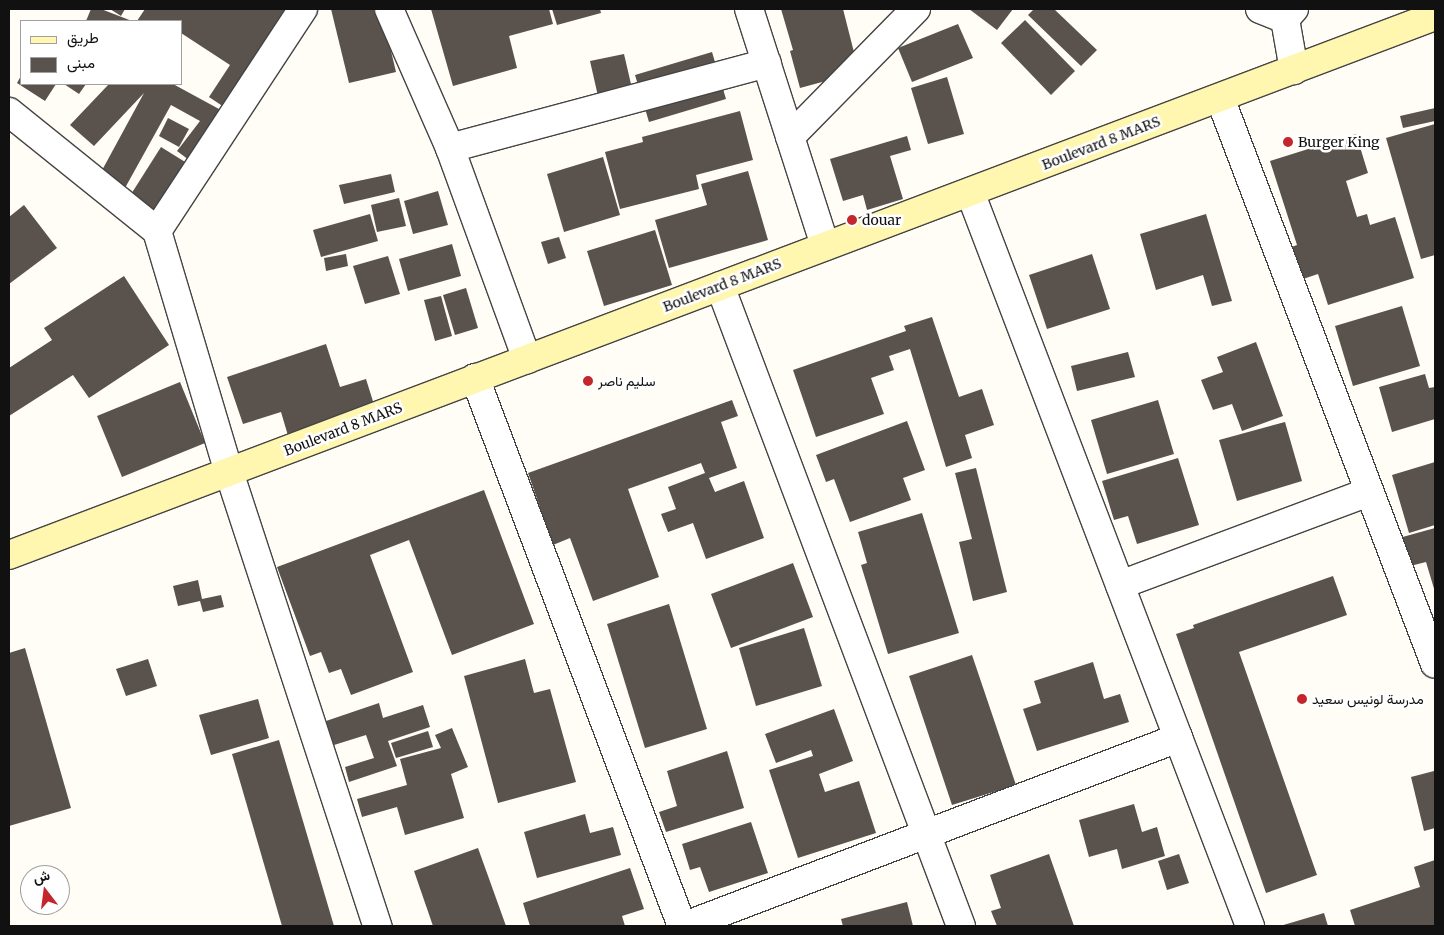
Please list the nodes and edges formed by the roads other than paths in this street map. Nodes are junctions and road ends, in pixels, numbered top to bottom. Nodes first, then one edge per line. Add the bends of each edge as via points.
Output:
1 (303, 9) edge
2 (389, 9) edge
3 (750, 9) edge
4 (916, 9) edge
5 (1260, 9) edge
6 (1290, 14) edge
7 (1435, 16) edge
8 (767, 64) junction
9 (1294, 70) junction
10 (1220, 98) junction
11 (9, 112) edge
12 (790, 137) junction
13 (450, 148) junction
14 (970, 192) junction
15 (157, 231) junction
16 (825, 246) junction
17 (720, 286) junction
18 (527, 359) junction
19 (476, 378) junction
20 (229, 472) junction
21 (1369, 492) junction
22 (9, 555) edge
23 (1120, 585) junction
24 (1434, 658) edge
25 (1178, 738) junction
26 (926, 834) junction
27 (377, 926) edge
28 (684, 926) edge
29 (961, 926) edge
30 (1250, 926) edge

1 - 15 street
2 - 13 street
3 - 8 street
4 - 12 street
5 - 6 street
6 - 9 street
7 - 9 main road, Boulevard 8 MARS
8 - 12 street
8 - 13 street
9 - 10 main road, Boulevard 8 MARS
10 - 14 main road, Boulevard 8 MARS
10 - 21 street
11 - 15 street
12 - 16 street
13 - 18 street
14 - 16 main road, Boulevard 8 MARS
14 - 23 street
15 - 20 street
16 - 17 main road, Boulevard 8 MARS
17 - 18 main road, Boulevard 8 MARS
17 - 26 street
18 - 19 main road, Boulevard 8 MARS
19 - 20 main road, Boulevard 8 MARS
19 - 28 street
20 - 22 main road, Boulevard 8 MARS
20 - 27 street
21 - 23 street
21 - 24 street
23 - 25 street
25 - 26 street
25 - 30 street
26 - 28 street
26 - 29 street

